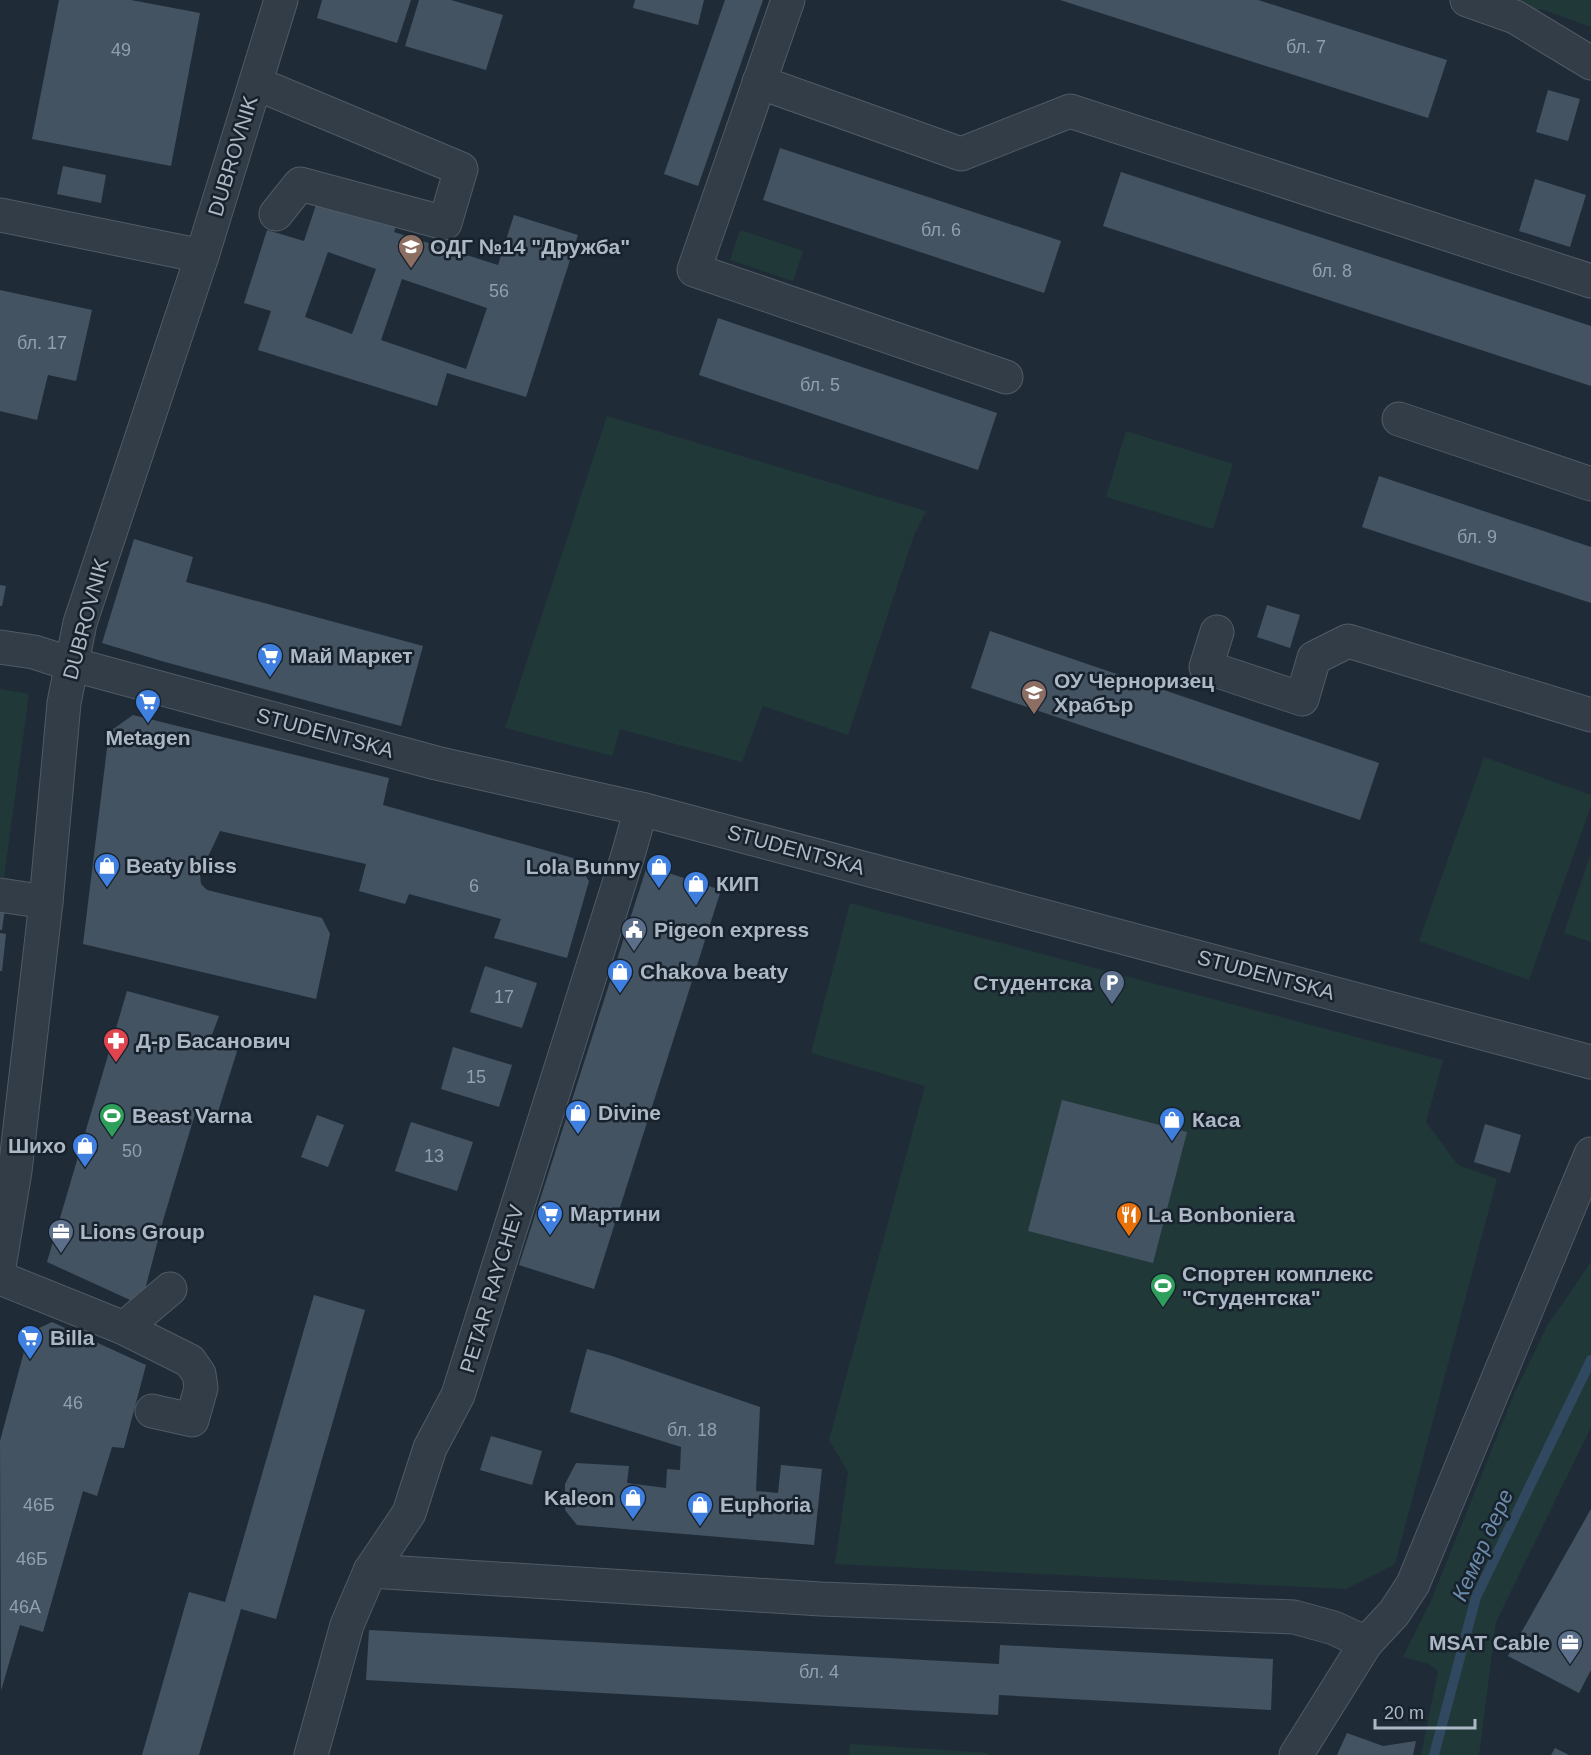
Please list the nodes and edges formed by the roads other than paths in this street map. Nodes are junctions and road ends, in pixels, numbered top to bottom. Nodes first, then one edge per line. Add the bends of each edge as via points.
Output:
1 (281, 0) edge
2 (788, 0) edge
3 (1467, 0) edge
4 (1590, 61) edge
5 (759, 82) junction
6 (255, 85) junction
7 (276, 214) dead end
8 (0, 215) edge
9 (202, 256) junction
10 (1591, 281) edge
11 (1006, 376) dead end
12 (1399, 419) dead end
13 (1591, 484) edge
14 (1217, 632) dead end
15 (0, 647) edge
16 (71, 664) junction
17 (1591, 716) edge
18 (641, 808) junction
19 (0, 895) edge
20 (46, 902) junction
21 (1591, 1062) edge
22 (1591, 1154) edge
23 (0, 1261) edge
24 (0, 1278) edge
25 (170, 1289) dead end
26 (124, 1328) junction
27 (152, 1410) dead end
28 (370, 1571) junction
29 (1366, 1643) junction
30 (311, 1755) edge
31 (1296, 1755) edge

1 - 6 street, DUBROVNIK
2 - 5 street
3 - 4 street via 1515,16
5 - 10 street via 961,153 1070,111
5 - 11 street via 694,270
6 - 7 street via 461,169 445,223 300,184
6 - 9 street, DUBROVNIK
8 - 9 street
9 - 16 street, DUBROVNIK via 80,623
12 - 13 street
14 - 17 street via 1206,667 1302,699 1314,658 1348,641
15 - 16 street, STUDENTSKA via 34,652
16 - 18 street, STUDENTSKA via 436,764
16 - 20 street, DUBROVNIK
18 - 21 street, STUDENTSKA
18 - 28 street, PETAR RAYCHEV via 458,1395 430,1448 408,1513
19 - 20 street
20 - 23 street, DUBROVNIK via 15,1171
22 - 29 street via 1413,1584 1394,1613
24 - 26 street
25 - 26 street
26 - 27 street via 190,1361 199,1374 201,1388 192,1420
28 - 29 street via 821,1599 1294,1617 1334,1628
28 - 30 street, PETAR RAYCHEV via 347,1625
29 - 31 street

